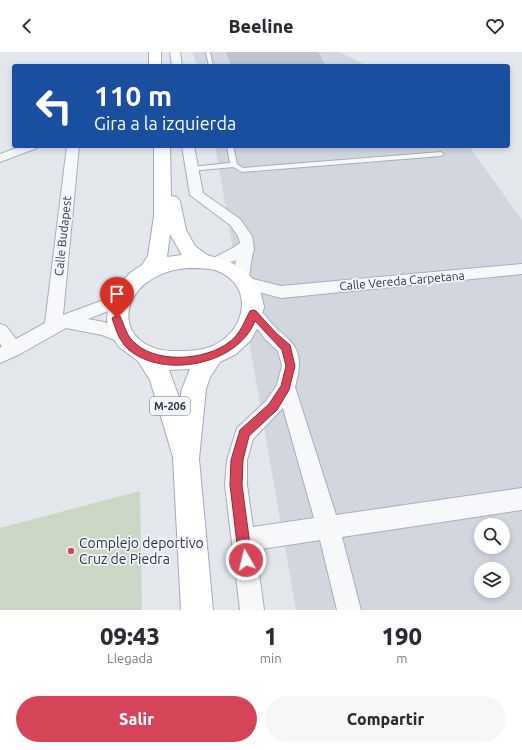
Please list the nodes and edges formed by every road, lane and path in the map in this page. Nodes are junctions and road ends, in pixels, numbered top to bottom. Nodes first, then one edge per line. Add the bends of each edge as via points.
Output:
1 (155, 52) edge
2 (175, 52) edge
3 (208, 52) edge
4 (155, 64) edge
5 (177, 64) edge
6 (211, 64) edge
7 (28, 148) edge
8 (73, 148) edge
9 (162, 148) edge
10 (188, 148) edge
11 (230, 148) edge
12 (441, 154) dead end
13 (0, 158) edge
14 (234, 165) junction
15 (163, 167) junction
16 (192, 169) junction
17 (247, 244) junction
18 (208, 262) junction
19 (522, 269) edge
20 (149, 270) junction
21 (244, 280) junction
22 (120, 300) junction
23 (253, 313) junction
24 (58, 324) junction
25 (0, 331) edge
26 (122, 336) junction
27 (237, 340) junction
28 (286, 348) junction
29 (7, 352) edge
30 (147, 356) junction
31 (212, 356) junction
32 (286, 387) junction
33 (186, 459) junction
34 (522, 499) edge
35 (328, 527) junction
36 (243, 540) junction
37 (197, 610) edge
38 (252, 610) edge
39 (349, 610) edge

1 - 4 main road
2 - 5 street
3 - 6 lane
7 - 13 street
8 - 24 street, Calle Budapest
9 - 15 main road
10 - 16 street
11 - 14 lane
12 - 14 lane via 242,170
14 - 16 lane
15 - 18 main road via 177,230 188,250
15 - 20 main road via 163,216 158,256
16 - 17 street via 197,195 232,218
17 - 18 street via 230,258
17 - 21 street via 243,261
18 - 20 main road via 174,262
18 - 21 main road via 229,269
19 - 21 street, Calle Vereda Carpetana via 281,292
20 - 22 main road via 127,288
21 - 23 main road, M-206 via 252,294
22 - 24 street
22 - 26 main road via 117,318
23 - 27 main road, M-206 via 248,327
23 - 28 street
24 - 26 street via 104,329
24 - 29 street
25 - 29 street
26 - 30 main road, M-206 via 132,347
27 - 28 street via 266,337
27 - 31 main road, M-206
28 - 32 street via 290,366
30 - 31 main road, M-206 via 178,362
30 - 33 main road, M-206 via 161,378
31 - 33 main road, M-206 via 200,373 194,389
32 - 35 street
32 - 36 street via 273,407 244,434 237,460 236,485
33 - 37 main road, M-206
34 - 35 street
35 - 36 street
35 - 39 street
36 - 38 street

